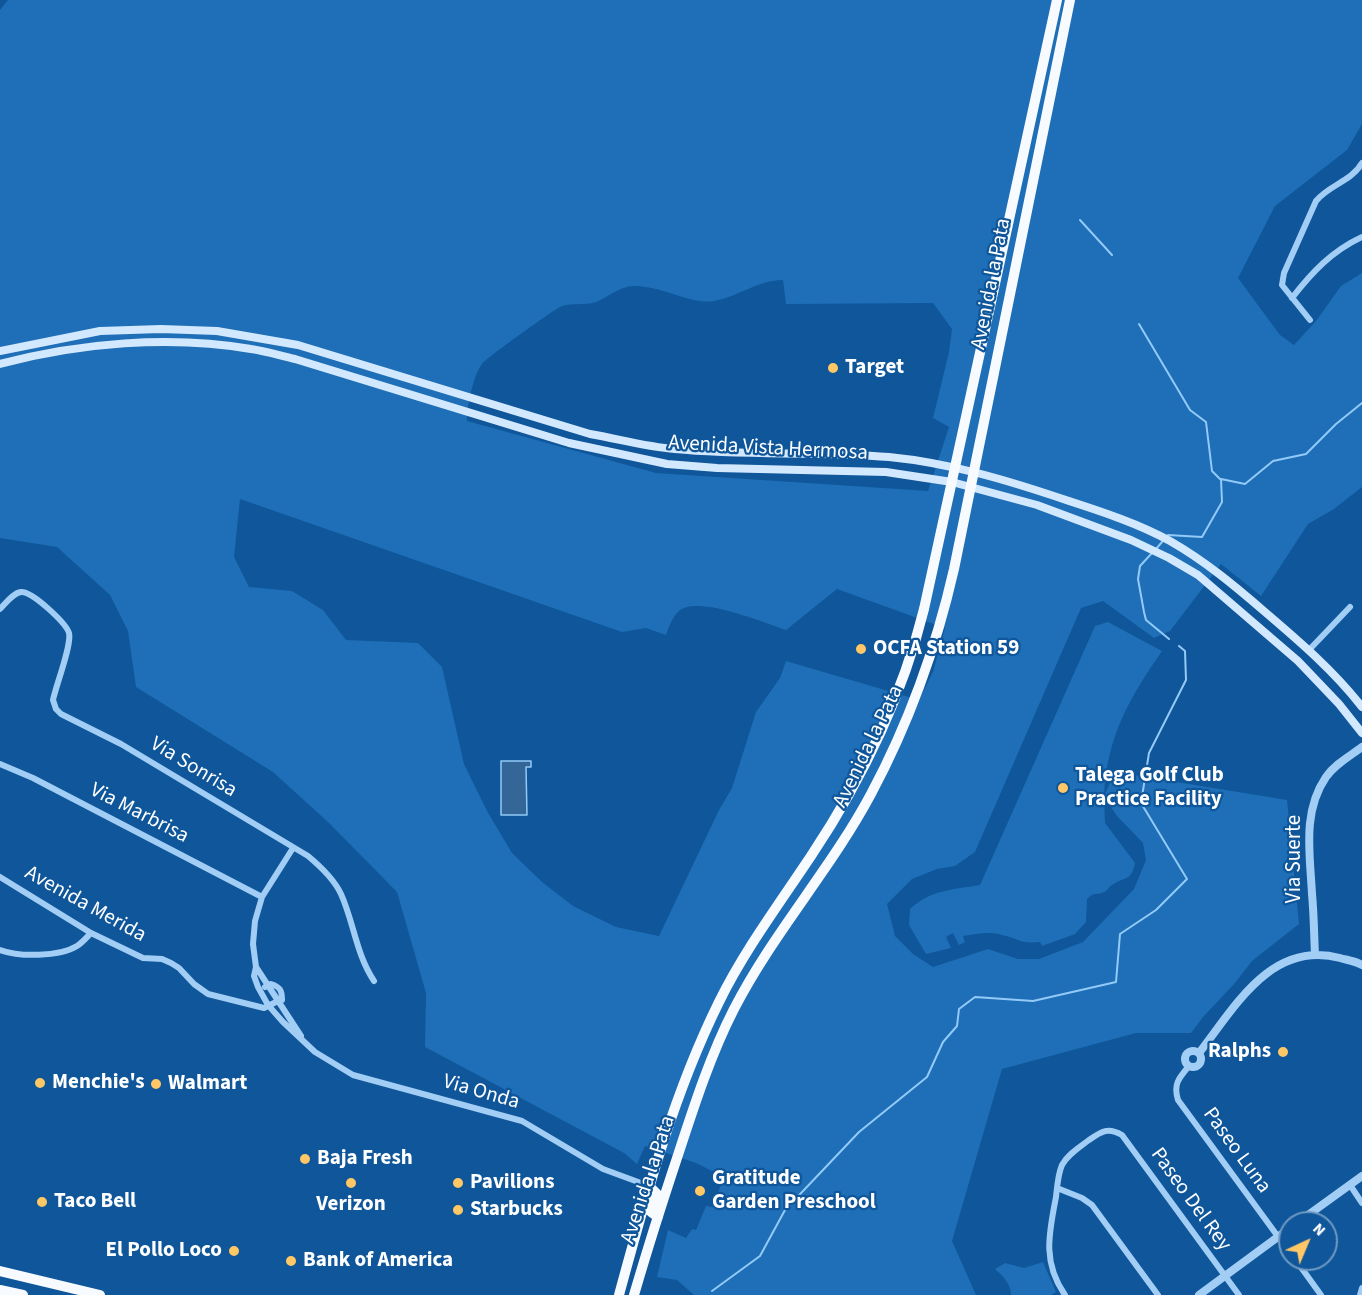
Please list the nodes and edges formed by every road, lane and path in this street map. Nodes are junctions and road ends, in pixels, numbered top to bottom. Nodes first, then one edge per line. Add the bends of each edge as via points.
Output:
1 (1057, 0) edge
2 (1070, 0) edge
3 (1361, 166) edge
4 (1362, 237) edge
5 (1292, 298) junction
6 (1310, 320) dead end
7 (0, 351) edge
8 (0, 364) edge
9 (956, 467) junction
10 (975, 472) junction
11 (952, 482) junction
12 (972, 486) junction
13 (1350, 607) dead end
14 (0, 609) edge
15 (1309, 650) junction
16 (1362, 707) edge
17 (1362, 733) edge
18 (1362, 747) edge
19 (0, 764) edge
20 (293, 848) junction
21 (0, 877) edge
22 (262, 897) junction
23 (91, 933) junction
24 (0, 950) edge
25 (1315, 955) junction
26 (1362, 965) edge
27 (256, 967) junction
28 (374, 981) dead end
29 (268, 985) junction
30 (260, 990) junction
31 (280, 1000) junction
32 (268, 1005) junction
33 (302, 1040) junction
34 (1188, 1066) joint
35 (1362, 1176) edge
36 (1350, 1185) junction
37 (649, 1186) junction
38 (1057, 1188) junction
39 (1362, 1203) edge
40 (1314, 1211) edge
41 (658, 1217) junction
42 (1278, 1237) joint
43 (0, 1271) edge
44 (1304, 1271) edge
45 (1225, 1275) junction
46 (1362, 1288) edge
47 (0, 1290) edge
48 (23, 1295) edge
49 (100, 1295) edge
50 (619, 1295) edge
51 (634, 1295) edge
52 (1065, 1295) edge
53 (1158, 1295) edge
54 (1199, 1295) edge
55 (1239, 1295) edge
56 (1321, 1295) edge
57 (1360, 1295) edge

1 - 9 highway, Avenida la Pata
2 - 10 highway, Avenida la Pata
3 - 5 street via 1316,201 1284,273 1282,285
4 - 5 street via 1344,245 1315,270
5 - 6 street
7 - 9 main road, Avenida Vista Hermosa via 100,331 217,331 298,345 634,444 736,453 888,457
8 - 11 main road, Avenida Vista Hermosa via 98,345 160,342 251,349 568,443 667,464 886,472
9 - 10 main road, Avenida Vista Hermosa
9 - 11 highway, Avenida la Pata
10 - 12 highway, Avenida la Pata
10 - 15 main road, Avenida Vista Hermosa via 1088,507 1182,548
11 - 12 main road, Avenida Vista Hermosa
11 - 37 highway, Avenida la Pata via 920,626 883,730 849,796 763,926 719,1001 685,1077
12 - 17 main road, Avenida Vista Hermosa via 1131,540 1198,575 1298,661
12 - 41 highway, Avenida la Pata via 946,606 908,716 848,833 776,938 735,1009 700,1088
13 - 15 street
14 - 20 street, Via Sonrisa via 16,593 25,592 65,625 70,634 69,644 52,700 61,714 121,744
15 - 16 main road, Avenida Vista Hermosa
18 - 25 street, Via Suerte via 1332,769 1310,816
19 - 22 street, Via Marbrisa
20 - 22 street, Via Onda
20 - 28 street, Via Sonrisa via 324,870 340,892 364,966
21 - 23 street, Avenida Merida
22 - 27 street, Via Onda via 253,944
23 - 24 street via 78,946 57,953 14,955
23 - 32 street, Avenida Merida via 143,958 171,963 208,994 264,1008
25 - 26 street
25 - 34 street via 1281,963 1261,976 1199,1053 1199,1065
27 - 29 street, Via Onda
27 - 30 street, Via Onda via 254,976
29 - 30 street
29 - 31 street, Via Onda
30 - 32 street, Via Onda
31 - 32 street
31 - 33 street, Via Onda
32 - 33 street, Via Onda
33 - 37 street, Via Onda via 353,1075 522,1121 603,1169
34 - 42 street, Paseo Luna via 1175,1090 1178,1100
35 - 36 street
36 - 39 street
36 - 40 street
37 - 41 highway via 657,1194 651,1212
37 - 50 highway, Avenida la Pata
38 - 45 street, Paseo Del Rey via 1062,1165 1071,1154 1102,1131 1111,1129 1122,1135
38 - 52 street via 1048,1243 1050,1263
38 - 53 street via 1092,1204
41 - 51 highway, Avenida la Pata
42 - 45 street
43 - 49 highway
44 - 56 street
45 - 54 street
45 - 55 street, Paseo Del Rey
46 - 57 street
47 - 48 highway

